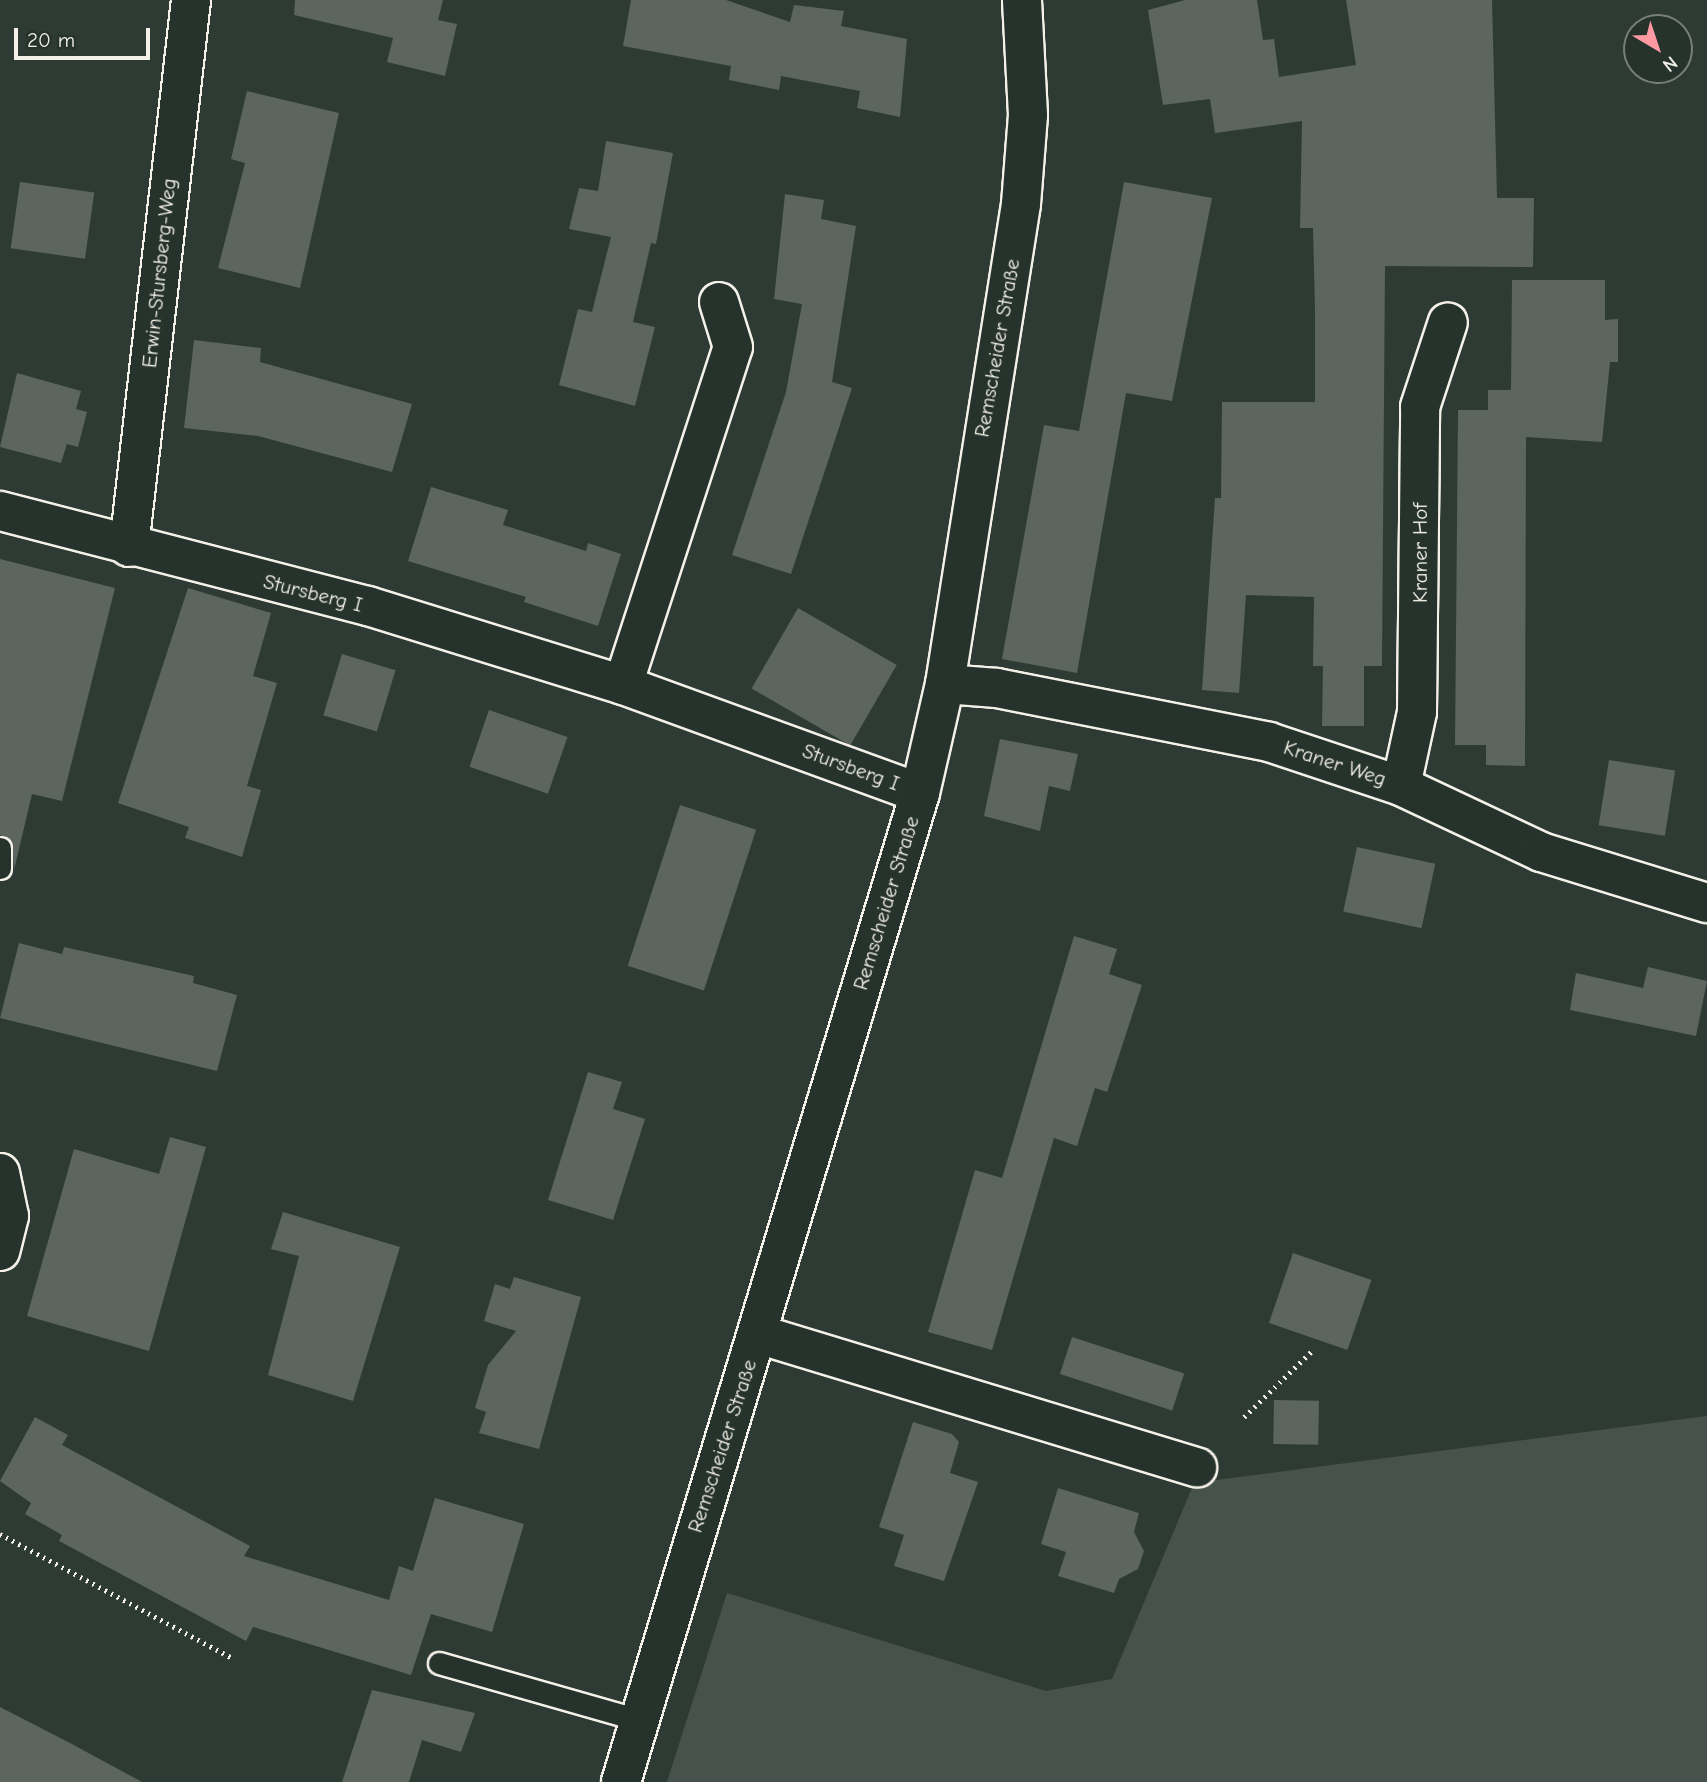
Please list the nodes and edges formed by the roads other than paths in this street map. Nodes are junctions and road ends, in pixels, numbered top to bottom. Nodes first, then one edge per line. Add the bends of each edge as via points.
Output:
1 (191, 0) edge
2 (1022, 0) edge
3 (719, 302) dead end
4 (1448, 322) dead end
5 (0, 511) edge
6 (129, 547) junction
7 (945, 684) junction
8 (622, 685) junction
9 (1401, 786) junction
10 (920, 793) junction
11 (0, 848) edge
12 (0, 868) edge
13 (1707, 903) edge
14 (0, 1173) edge
15 (0, 1251) edge
16 (758, 1334) junction
17 (1197, 1467) dead end
18 (439, 1662) dead end
19 (639, 1720) junction
20 (621, 1782) edge

1 - 6 street, Erwin-Stursberg-Weg
2 - 7 street, Remscheider Straße via 1028,115 1021,204
3 - 8 street via 733,347
4 - 9 street, Kraner Hof via 1420,407 1417,712
5 - 6 street, Stursberg I
6 - 8 street, Stursberg I via 368,606
7 - 9 street, Kraner Weg via 997,688 1269,742
7 - 10 street, Remscheider Straße
8 - 10 street, Stursberg I
9 - 13 street, Kraner Weg via 1541,852
10 - 16 street, Remscheider Straße
11 - 12 lane
14 - 15 street via 9,1216
16 - 17 street
16 - 19 street, Remscheider Straße
18 - 19 lane
19 - 20 street, Remscheider Straße

